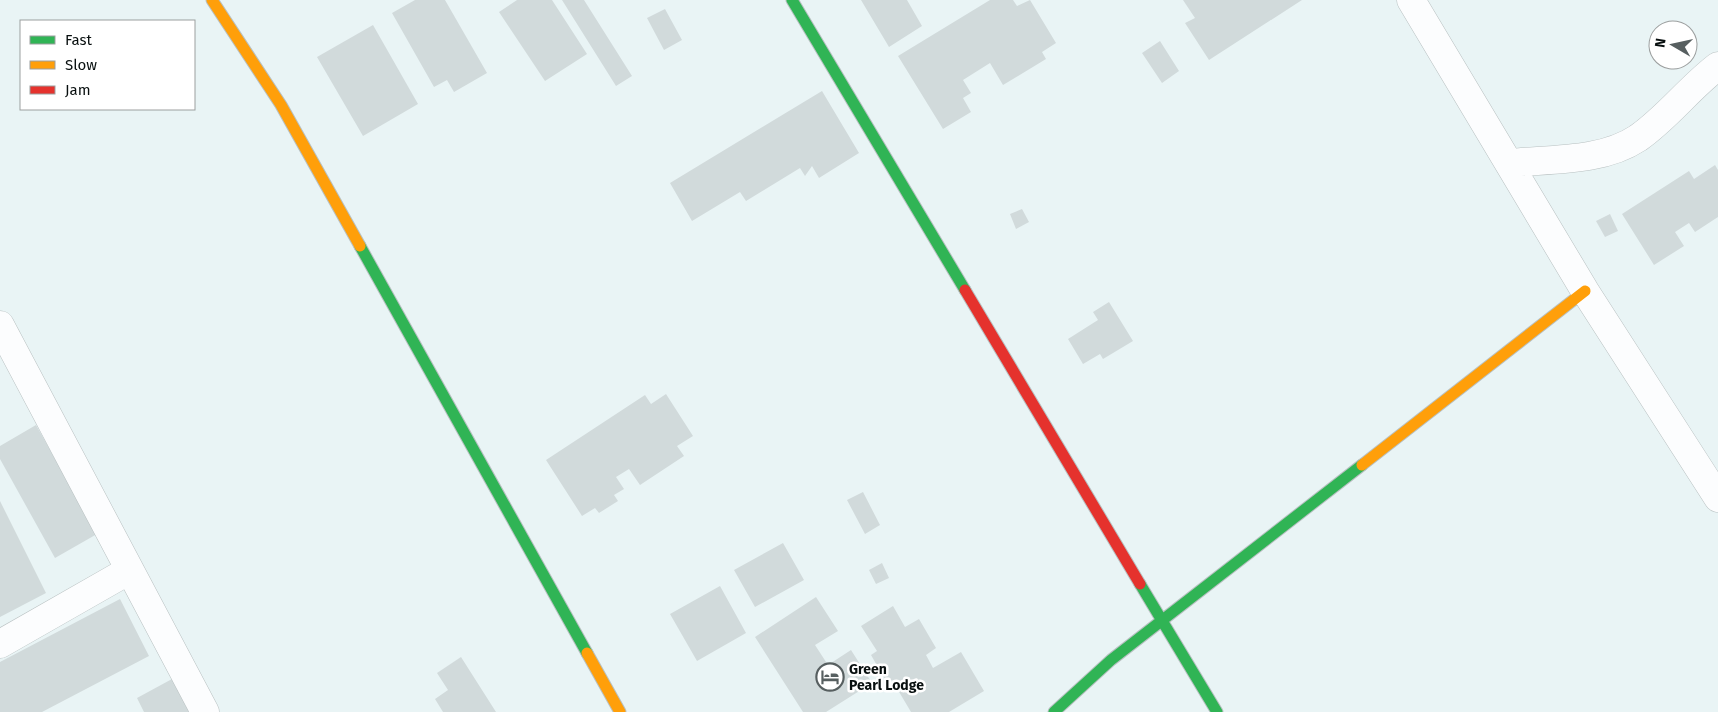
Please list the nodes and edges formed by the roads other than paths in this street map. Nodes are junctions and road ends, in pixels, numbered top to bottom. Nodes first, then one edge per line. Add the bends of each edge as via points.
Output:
1 (212, 0) edge
2 (792, 0) edge
3 (1411, 0) edge
4 (1718, 66) edge
5 (1510, 163) junction
6 (1585, 291) junction
7 (0, 325) edge
8 (1718, 498) edge
9 (128, 571) junction
10 (1164, 620) junction
11 (0, 644) edge
12 (205, 712) edge
13 (620, 712) edge
14 (1054, 712) edge
15 (1217, 712) edge

1 - 13 street via 281,105
2 - 10 street
3 - 5 street
4 - 5 street via 1695,83 1667,114 1636,139 1615,149 1583,156
5 - 6 street
6 - 8 street
6 - 10 street
7 - 9 street
9 - 11 street
9 - 12 street
10 - 14 street via 1111,660
10 - 15 street

